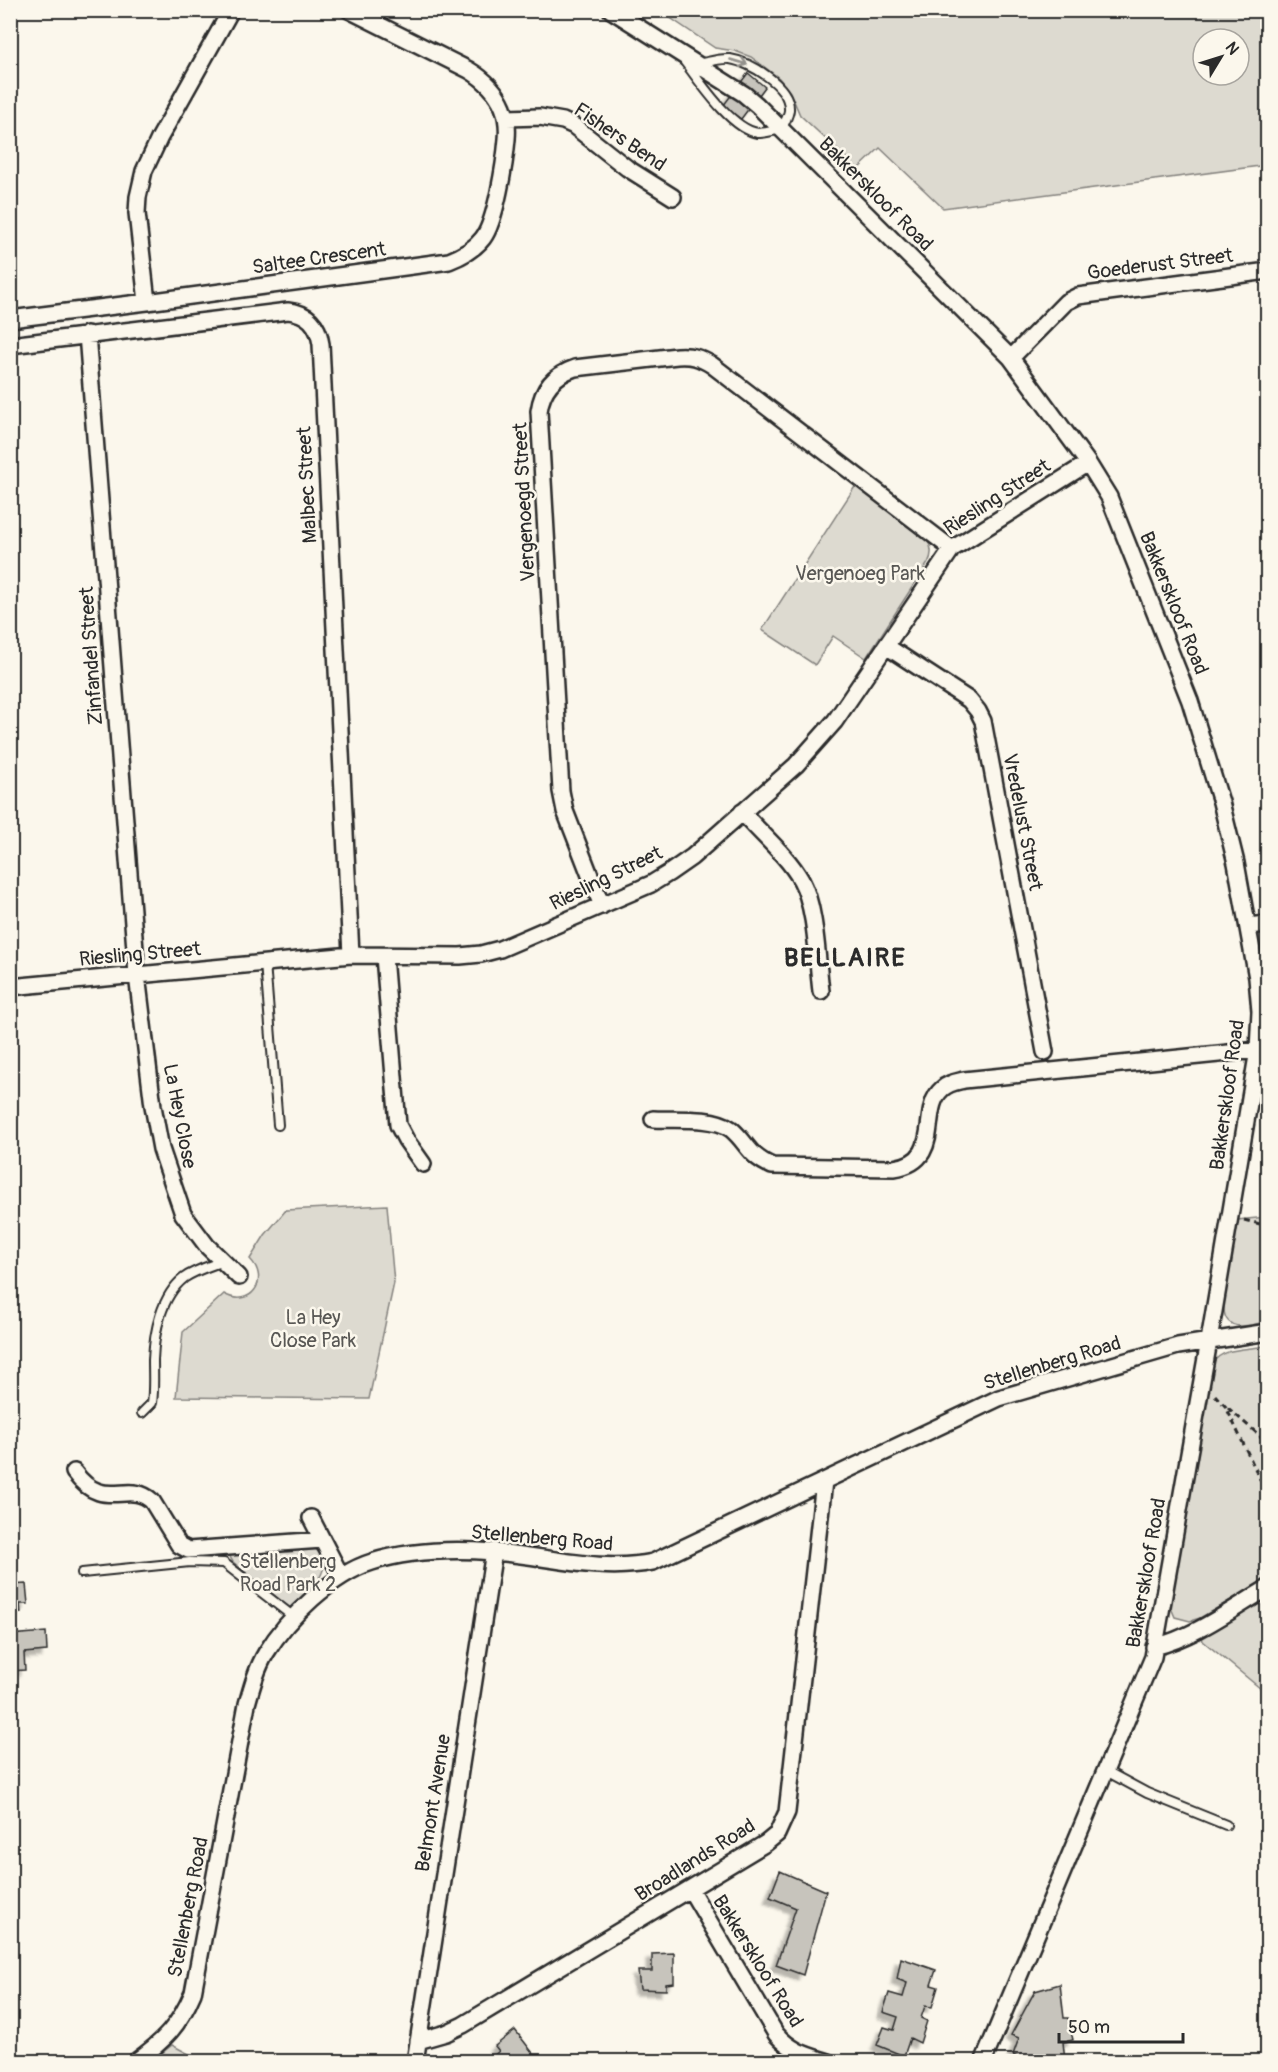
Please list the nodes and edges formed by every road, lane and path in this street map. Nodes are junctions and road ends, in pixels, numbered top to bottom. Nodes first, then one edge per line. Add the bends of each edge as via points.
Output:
1 (231, 10) edge
2 (349, 10) edge
3 (610, 10) edge
4 (678, 52) junction
5 (696, 64) junction
6 (506, 118) junction
7 (781, 129) junction
8 (673, 197) dead end
9 (1268, 272) edge
10 (147, 302) junction
11 (10, 319) edge
12 (87, 334) junction
13 (10, 345) edge
14 (1011, 358) junction
15 (1088, 463) junction
16 (952, 549) junction
17 (886, 646) junction
18 (742, 812) junction
19 (602, 906) junction
20 (1268, 924) edge
21 (1248, 926) junction
22 (351, 955) junction
23 (384, 956) junction
24 (265, 963) junction
25 (137, 975) junction
26 (10, 987) edge
27 (821, 990) dead end
28 (1258, 1050) junction
29 (1045, 1052) dead end
30 (653, 1119) dead end
31 (278, 1125) dead end
32 (423, 1164) dead end
33 (1230, 1217) junction
34 (1268, 1231) edge
35 (223, 1261) junction
36 (239, 1277) dead end
37 (1268, 1332) edge
38 (1209, 1341) junction
39 (1202, 1380) junction
40 (1226, 1407) junction
41 (142, 1413) dead end
42 (1268, 1443) edge
43 (74, 1472) dead end
44 (824, 1481) junction
45 (1268, 1496) edge
46 (311, 1518) dead end
47 (322, 1540) junction
48 (494, 1551) junction
49 (82, 1573) dead end
50 (341, 1576) junction
51 (1268, 1588) edge
52 (295, 1618) junction
53 (1154, 1647) junction
54 (1106, 1771) junction
55 (1226, 1825) dead end
56 (690, 1889) junction
57 (418, 2041) junction
58 (135, 2061) edge
59 (415, 2061) edge
60 (829, 2061) edge
61 (983, 2061) edge

1 - 10 street via 144,171 137,213
2 - 6 street, Saltee Crescent via 480,77 498,97
3 - 4 street, Bakkerskloof Road
4 - 5 street, Bakkerskloof Road
4 - 7 lane via 728,116 757,133
5 - 7 street, Bakkerskloof Road via 744,94
5 -> 7 lane via 729,59 753,66 788,99 790,109
6 - 8 street, Fishers Bend via 551,118 574,126 627,168
6 - 10 street, Saltee Crescent via 507,139 494,217 484,237 459,258
7 - 14 street, Bakkerskloof Road
9 - 14 street, Goederust Street via 1077,296 1066,302
10 - 11 street, Saltee Crescent
12 - 13 street, Malbec Street
12 - 22 street, Malbec Street via 288,310 304,315 316,327 321,344
12 - 25 street, Zinfandel Street
14 - 15 street, Bakkerskloof Road
15 - 16 street, Riesling Street
15 - 21 street, Bakkerskloof Road via 1109,497 1190,701 1221,802
16 - 17 street, Riesling Street
16 - 19 street, Vergenoegd Street via 700,358 677,356 575,368 553,380 543,394 539,411 561,791
17 - 18 street, Riesling Street via 816,744
17 - 29 street, Vredelust Street via 969,700 983,721
18 - 19 street, Riesling Street via 669,873
18 - 27 street via 800,880 808,898
19 - 23 street, Riesling Street via 481,954
20 - 21 street
21 - 28 street, Bakkerskloof Road via 1260,1011
22 - 23 street, Riesling Street
22 - 24 street, Riesling Street
23 - 32 street via 398,1125
24 - 25 street, Riesling Street
24 - 31 lane
25 - 26 street, Riesling Street
25 - 35 street, La Hey Close via 153,1106 169,1178 192,1229
28 - 30 street via 950,1084 935,1097 921,1155 907,1166 894,1168 772,1166 759,1160 722,1124
28 - 33 street, Bakkerskloof Road
33 - 34 path via 1264,1225
33 - 38 street, Bakkerskloof Road
35 - 36 street, La Hey Close
35 - 41 lane via 184,1278 168,1298 154,1347 152,1403
37 - 38 street, Stellenberg Road
38 - 39 street, Bakkerskloof Road
38 - 44 street, Stellenberg Road via 1178,1346 999,1398
39 - 40 path
39 - 53 street, Bakkerskloof Road
40 - 42 path
40 - 45 path
43 - 47 street via 93,1491 147,1496 179,1545 188,1550
44 - 48 street, Stellenberg Road via 653,1562 636,1566 607,1567
44 - 56 street, Broadlands Road via 787,1812 777,1834 766,1843
46 - 47 street
47 - 50 street
48 - 50 street, Stellenberg Road via 426,1552 395,1557 371,1562
48 - 57 street, Belmont Avenue
49 - 52 lane via 190,1562 224,1563
50 - 52 street, Stellenberg Road
51 - 53 street via 1188,1635
52 - 58 street, Stellenberg Road via 266,1652 247,1704 193,1993 173,2031
53 - 54 street, Bakkerskloof Road
54 - 55 lane via 1147,1793
54 - 61 street, Bakkerskloof Road
56 - 57 street, Broadlands Road via 463,2025
56 - 60 street, Bakkerskloof Road via 776,2034 786,2046
57 - 59 street, Belmont Avenue

